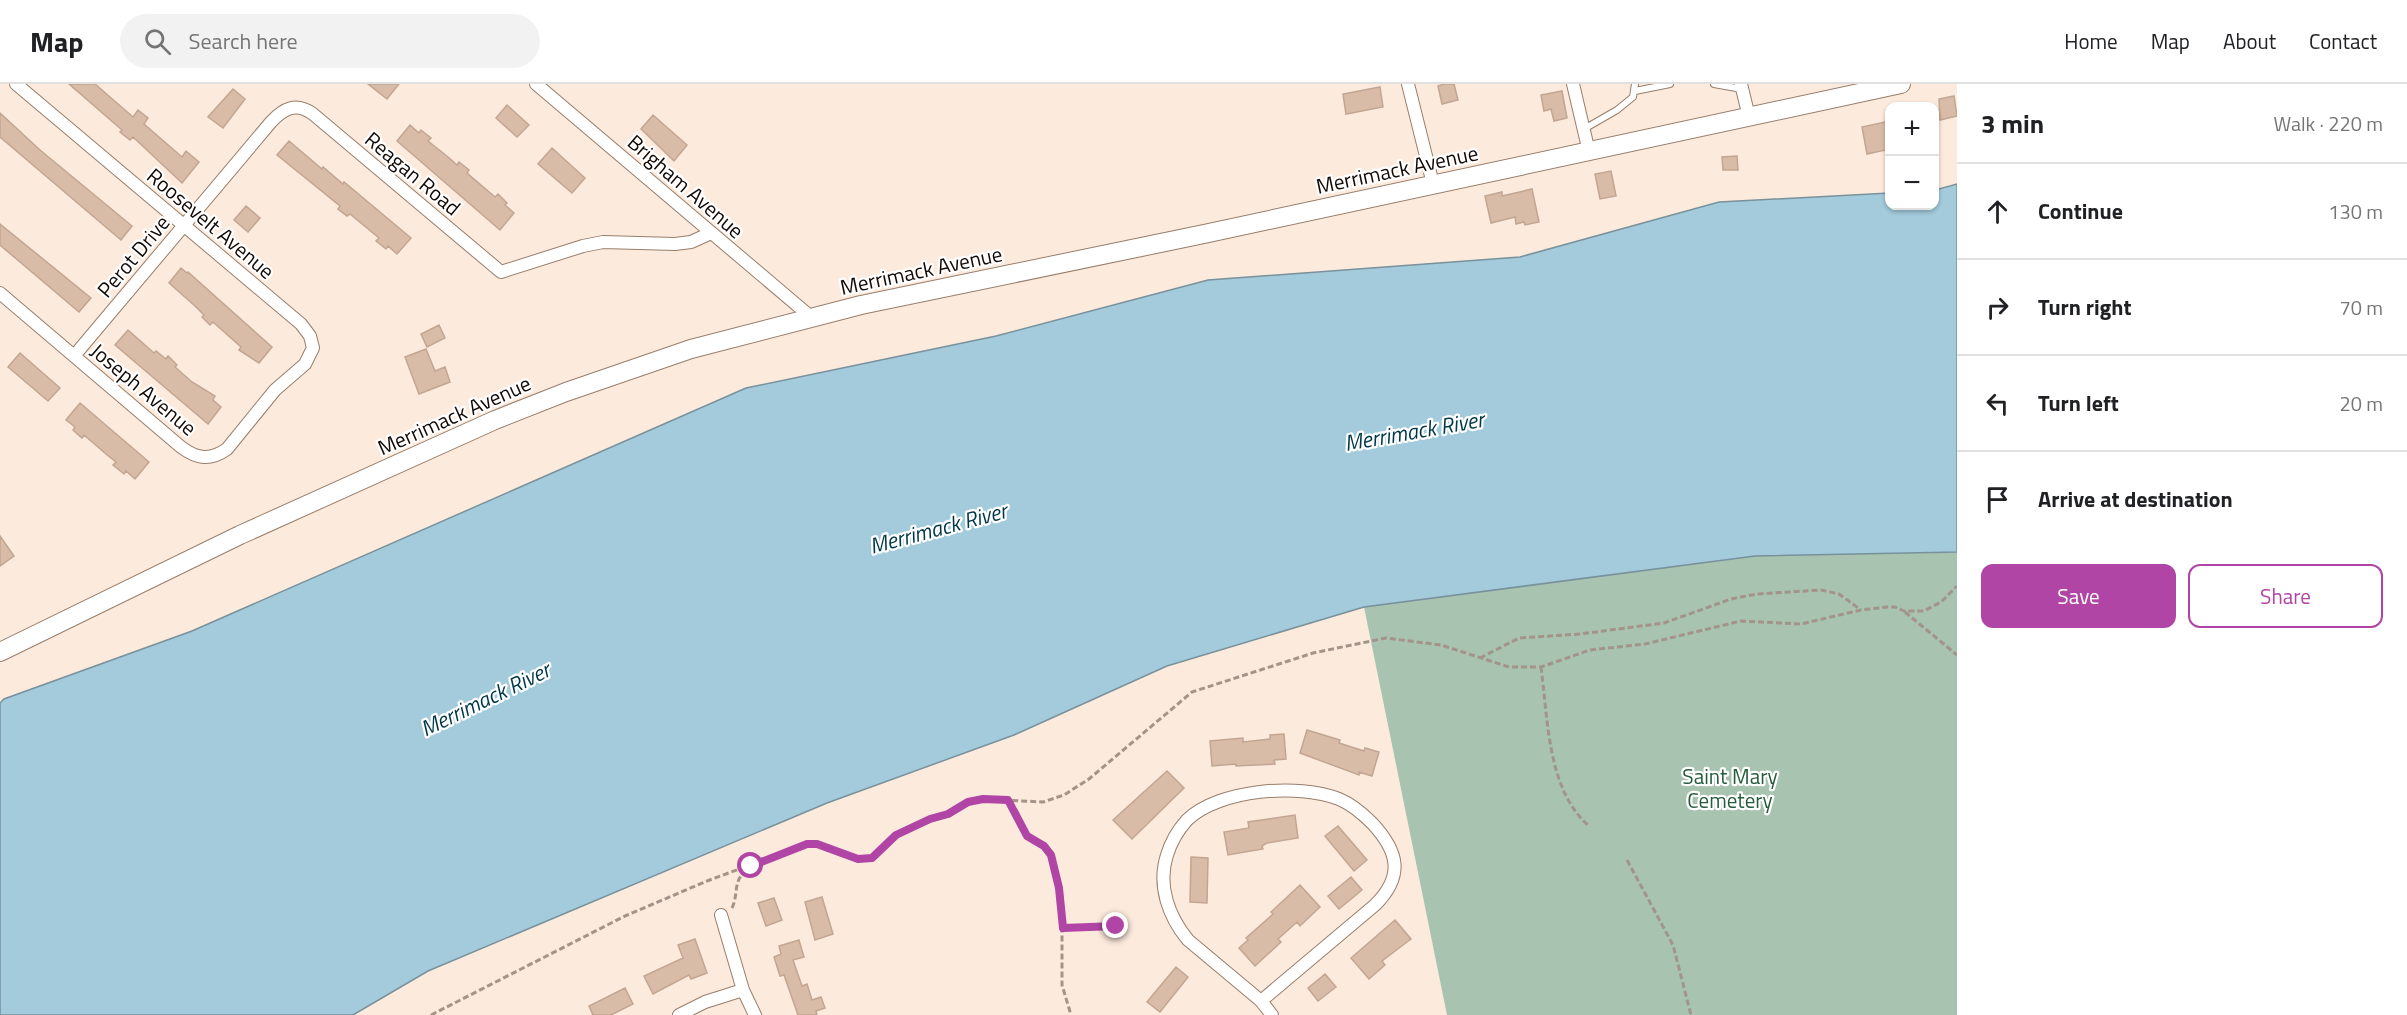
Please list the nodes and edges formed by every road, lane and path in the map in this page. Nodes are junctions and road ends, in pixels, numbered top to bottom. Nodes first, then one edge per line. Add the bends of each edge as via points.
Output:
1 (16, 84) edge
2 (536, 84) edge
3 (1408, 84) edge
4 (1573, 84) edge
5 (1670, 84) edge
6 (1714, 84) edge
7 (1901, 84) edge
8 (1635, 87) edge
9 (1742, 87) edge
10 (297, 107) joint
11 (1749, 117) junction
12 (1584, 129) junction
13 (1589, 152) junction
14 (1433, 184) junction
15 (184, 226) junction
16 (711, 233) junction
17 (0, 293) edge
18 (811, 317) junction
19 (74, 356) junction
20 (261, 406) joint
21 (1957, 585) edge
22 (1861, 610) junction
23 (1904, 611) junction
24 (0, 652) edge
25 (1957, 655) edge
26 (1480, 658) junction
27 (1541, 667) junction
28 (1008, 800) junction
29 (1588, 825) dead end
30 (1627, 860) dead end
31 (751, 866) junction
32 (721, 915) joint
33 (1116, 926) dead end
34 (1063, 928) junction
35 (743, 990) junction
36 (1261, 1001) junction
37 (431, 1015) edge
38 (679, 1015) edge
39 (755, 1015) edge
40 (1071, 1015) edge
41 (1272, 1015) edge
42 (1691, 1015) edge

1 - 15 street, Roosevelt Avenue
2 - 16 street, Brigham Avenue
3 - 14 street
4 - 12 street
5 - 8 lane
6 - 9 lane
7 - 11 main road, Merrimack Avenue
8 - 12 lane via 1633,97
9 - 11 street
10 - 15 street, Perot Drive via 276,117
10 - 16 street, Reagan Road via 312,114 501,272 603,242 675,244
11 - 13 main road, Merrimack Avenue
12 - 13 street
13 - 14 main road, Merrimack Avenue
14 - 18 main road, Merrimack Avenue
15 - 19 street, Perot Drive
15 - 20 street, Roosevelt Avenue via 301,324 310,336 313,348 308,359
16 - 18 street, Brigham Avenue
17 - 19 street, Joseph Avenue
18 - 24 main road, Merrimack Avenue via 691,349 495,420 240,535
19 - 20 street, Joseph Avenue via 181,447 202,458 227,449
21 - 23 path via 1941,602 1924,611
22 - 23 path via 1895,607
22 - 26 path via 1839,594 1821,590 1757,594 1664,623 1519,638
22 - 27 path via 1801,624 1741,621 1645,644 1590,651
23 - 25 path
26 - 27 path via 1509,667
26 - 28 path via 1441,645 1386,638 1313,653 1192,692 1089,779 1064,795 1043,802
27 - 29 path via 1556,777 1575,814
28 - 31 path via 968,802 896,835 872,858 858,859 807,844
28 - 34 path via 1027,836 1051,855
30 - 42 path via 1673,945
31 - 32 path via 737,879 732,908
31 - 37 path via 625,916
32 - 35 street
33 - 34 path
34 - 40 path via 1062,985
35 - 38 street
35 - 39 street
36 - 36 street via 1179,929 1164,893 1170,846 1188,819 1220,801 1288,790 1308,790 1340,799 1367,819 1390,846 1394,879 1375,906
36 - 41 street

